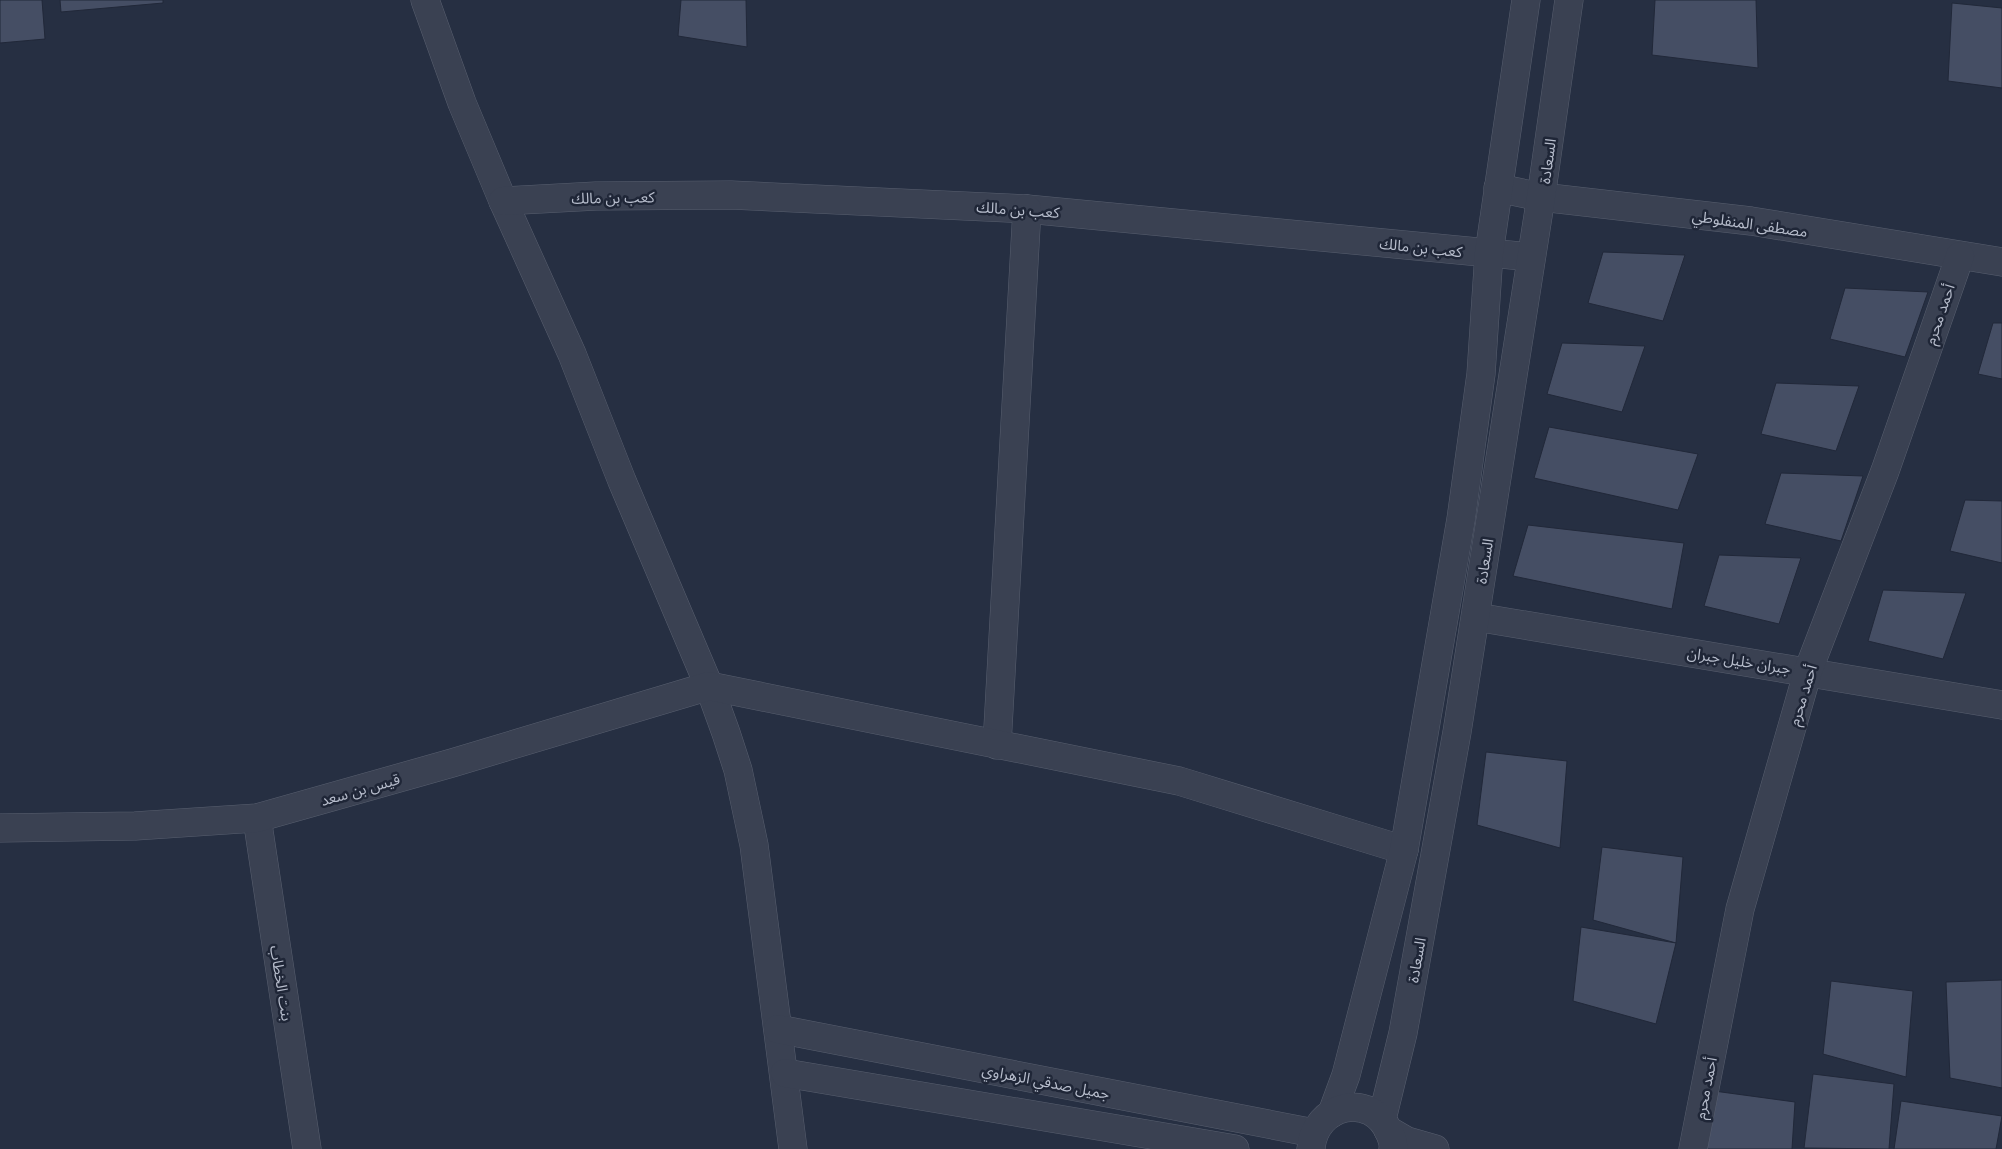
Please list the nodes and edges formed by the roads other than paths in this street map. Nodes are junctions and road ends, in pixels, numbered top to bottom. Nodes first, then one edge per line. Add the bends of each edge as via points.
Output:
1 (424, 0) edge
2 (1526, 0) edge
3 (1569, 0) edge
4 (1498, 188) junction
5 (1541, 198) junction
6 (503, 201) junction
7 (1027, 209) junction
8 (1489, 254) junction
9 (1960, 256) junction
10 (1531, 257) junction
11 (2002, 262) edge
12 (1476, 617) junction
13 (1808, 671) junction
14 (710, 686) junction
15 (2002, 705) edge
16 (997, 745) junction
17 (257, 818) junction
18 (0, 828) edge
19 (1404, 850) junction
20 (778, 1029) junction
21 (785, 1073) junction
22 (1332, 1113) junction
23 (1388, 1133) edge
24 (1313, 1141) edge
25 (307, 1149) edge
26 (793, 1149) edge
27 (1235, 1149) edge
28 (1435, 1149) edge
29 (1693, 1149) edge

1 - 6 street
2 - 4 street, السعادة
3 - 5 street, السعادة
4 - 5 street, مصطفى المنفلوطي
4 - 8 street, السعادة
5 - 9 street, مصطفى المنفلوطي via 1751,221
5 - 10 street, السعادة
6 - 7 street, كعب بن مالك via 596,196 731,195
6 - 14 street via 572,354 622,481
7 - 8 street, كعب بن مالك
7 - 16 street
8 - 10 street, كعب بن مالك
8 - 19 street, السعادة via 1481,374 1463,509
9 - 11 street, مصطفى المنفلوطي
9 - 13 street, أحمد محرم via 1884,471
10 - 12 street, السعادة
12 - 13 street, جبران خليل جبران
12 - 23 street, السعادة
13 - 15 street, جبران خليل جبران
13 - 29 street, أحمد محرم via 1740,909
14 - 16 street
14 - 17 street, قيس بن سعد
14 - 20 street via 738,770 754,845
16 - 19 street via 1179,781
17 - 18 street, قيس بن سعد via 135,826
17 - 25 street, بنت الخطاب
19 - 22 street, السعادة via 1346,1075
20 - 21 street
20 - 24 street, جميل صدقي الزهراوي
21 - 26 street
21 - 27 street
22 - 23 street via 1358,1107 1371,1111
22 - 24 street via 1321,1121
23 - 28 street

